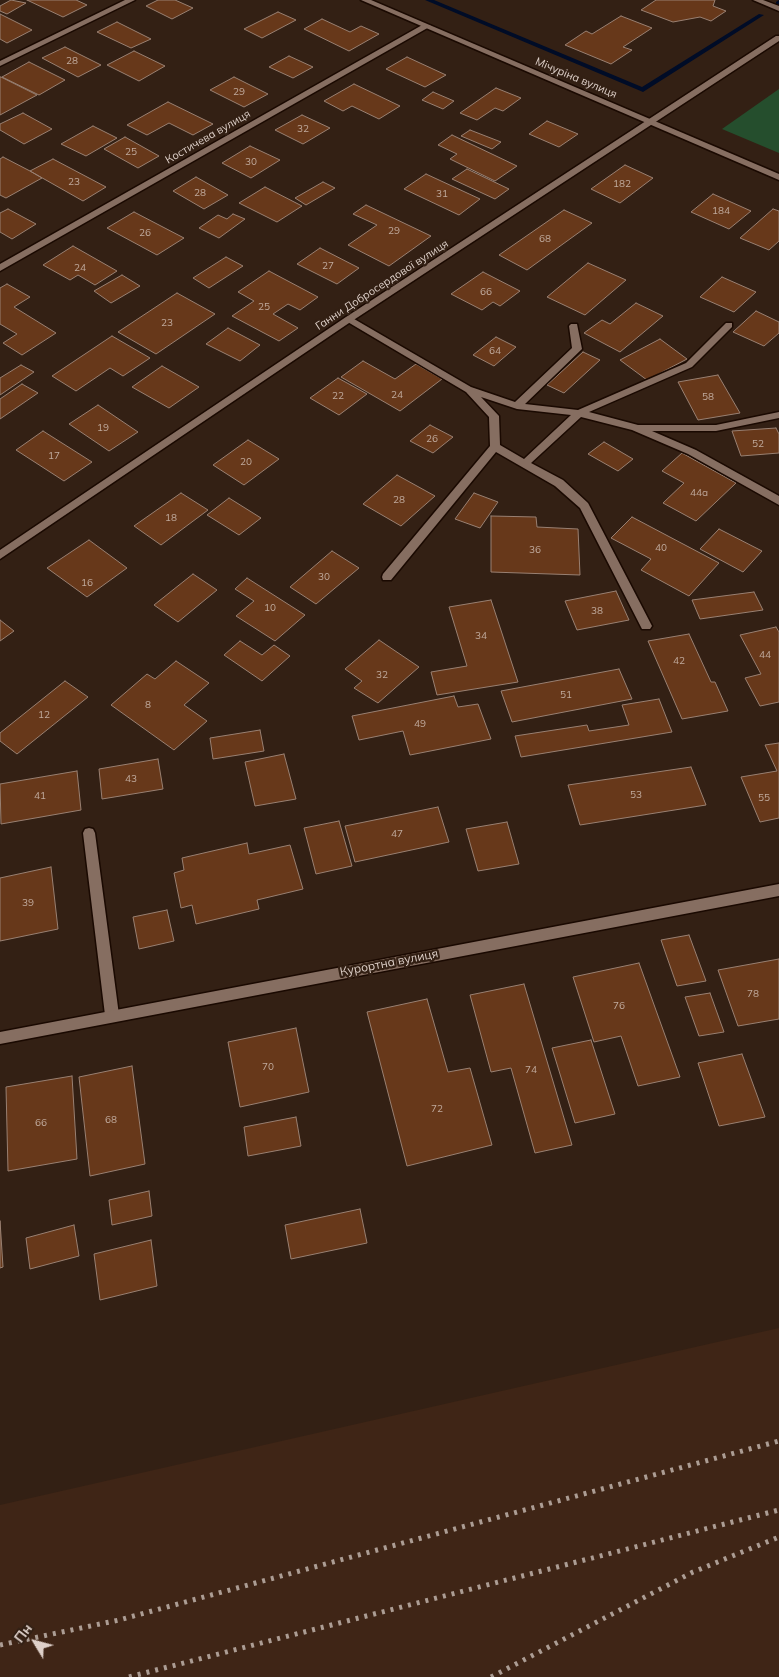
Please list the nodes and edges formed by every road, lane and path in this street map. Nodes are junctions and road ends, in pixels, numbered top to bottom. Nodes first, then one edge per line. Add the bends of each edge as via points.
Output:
1 (131, 0) edge
2 (365, 0) edge
3 (757, 0) edge
4 (779, 9) edge
5 (427, 26) junction
6 (779, 38) edge
7 (0, 64) edge
8 (651, 122) junction
9 (779, 177) edge
10 (0, 268) edge
11 (349, 319) junction
12 (729, 325) dead end
13 (574, 326) dead end
14 (469, 390) junction
15 (516, 406) junction
16 (579, 413) junction
17 (779, 415) edge
18 (634, 428) junction
19 (495, 447) junction
20 (525, 462) junction
21 (779, 501) edge
22 (0, 555) edge
23 (387, 577) dead end
24 (646, 626) dead end
25 (89, 833) dead end
26 (779, 890) edge
27 (112, 1015) junction
28 (0, 1038) edge

1 - 7 street
2 - 5 street, Мічуріна вулиця
3 - 4 street
5 - 8 street, Мічуріна вулиця
5 - 10 street, Костичева вулиця
6 - 8 street, Ганни Добросердової вулиця
8 - 9 street, Мічуріна вулиця
8 - 11 street, Ганни Добросердової вулиця
11 - 14 street
11 - 22 street, Ганни Добросердової вулиця
12 - 16 street via 689,365
13 - 15 street via 577,349
14 - 15 street
14 - 19 street via 494,416
15 - 16 street
16 - 18 street
16 - 20 street
17 - 18 street via 716,428
18 - 21 street via 692,452
19 - 20 street
19 - 23 street
20 - 24 street via 559,483 584,506
25 - 27 street
26 - 27 street, Курортна вулиця
27 - 28 street, Курортна вулиця

